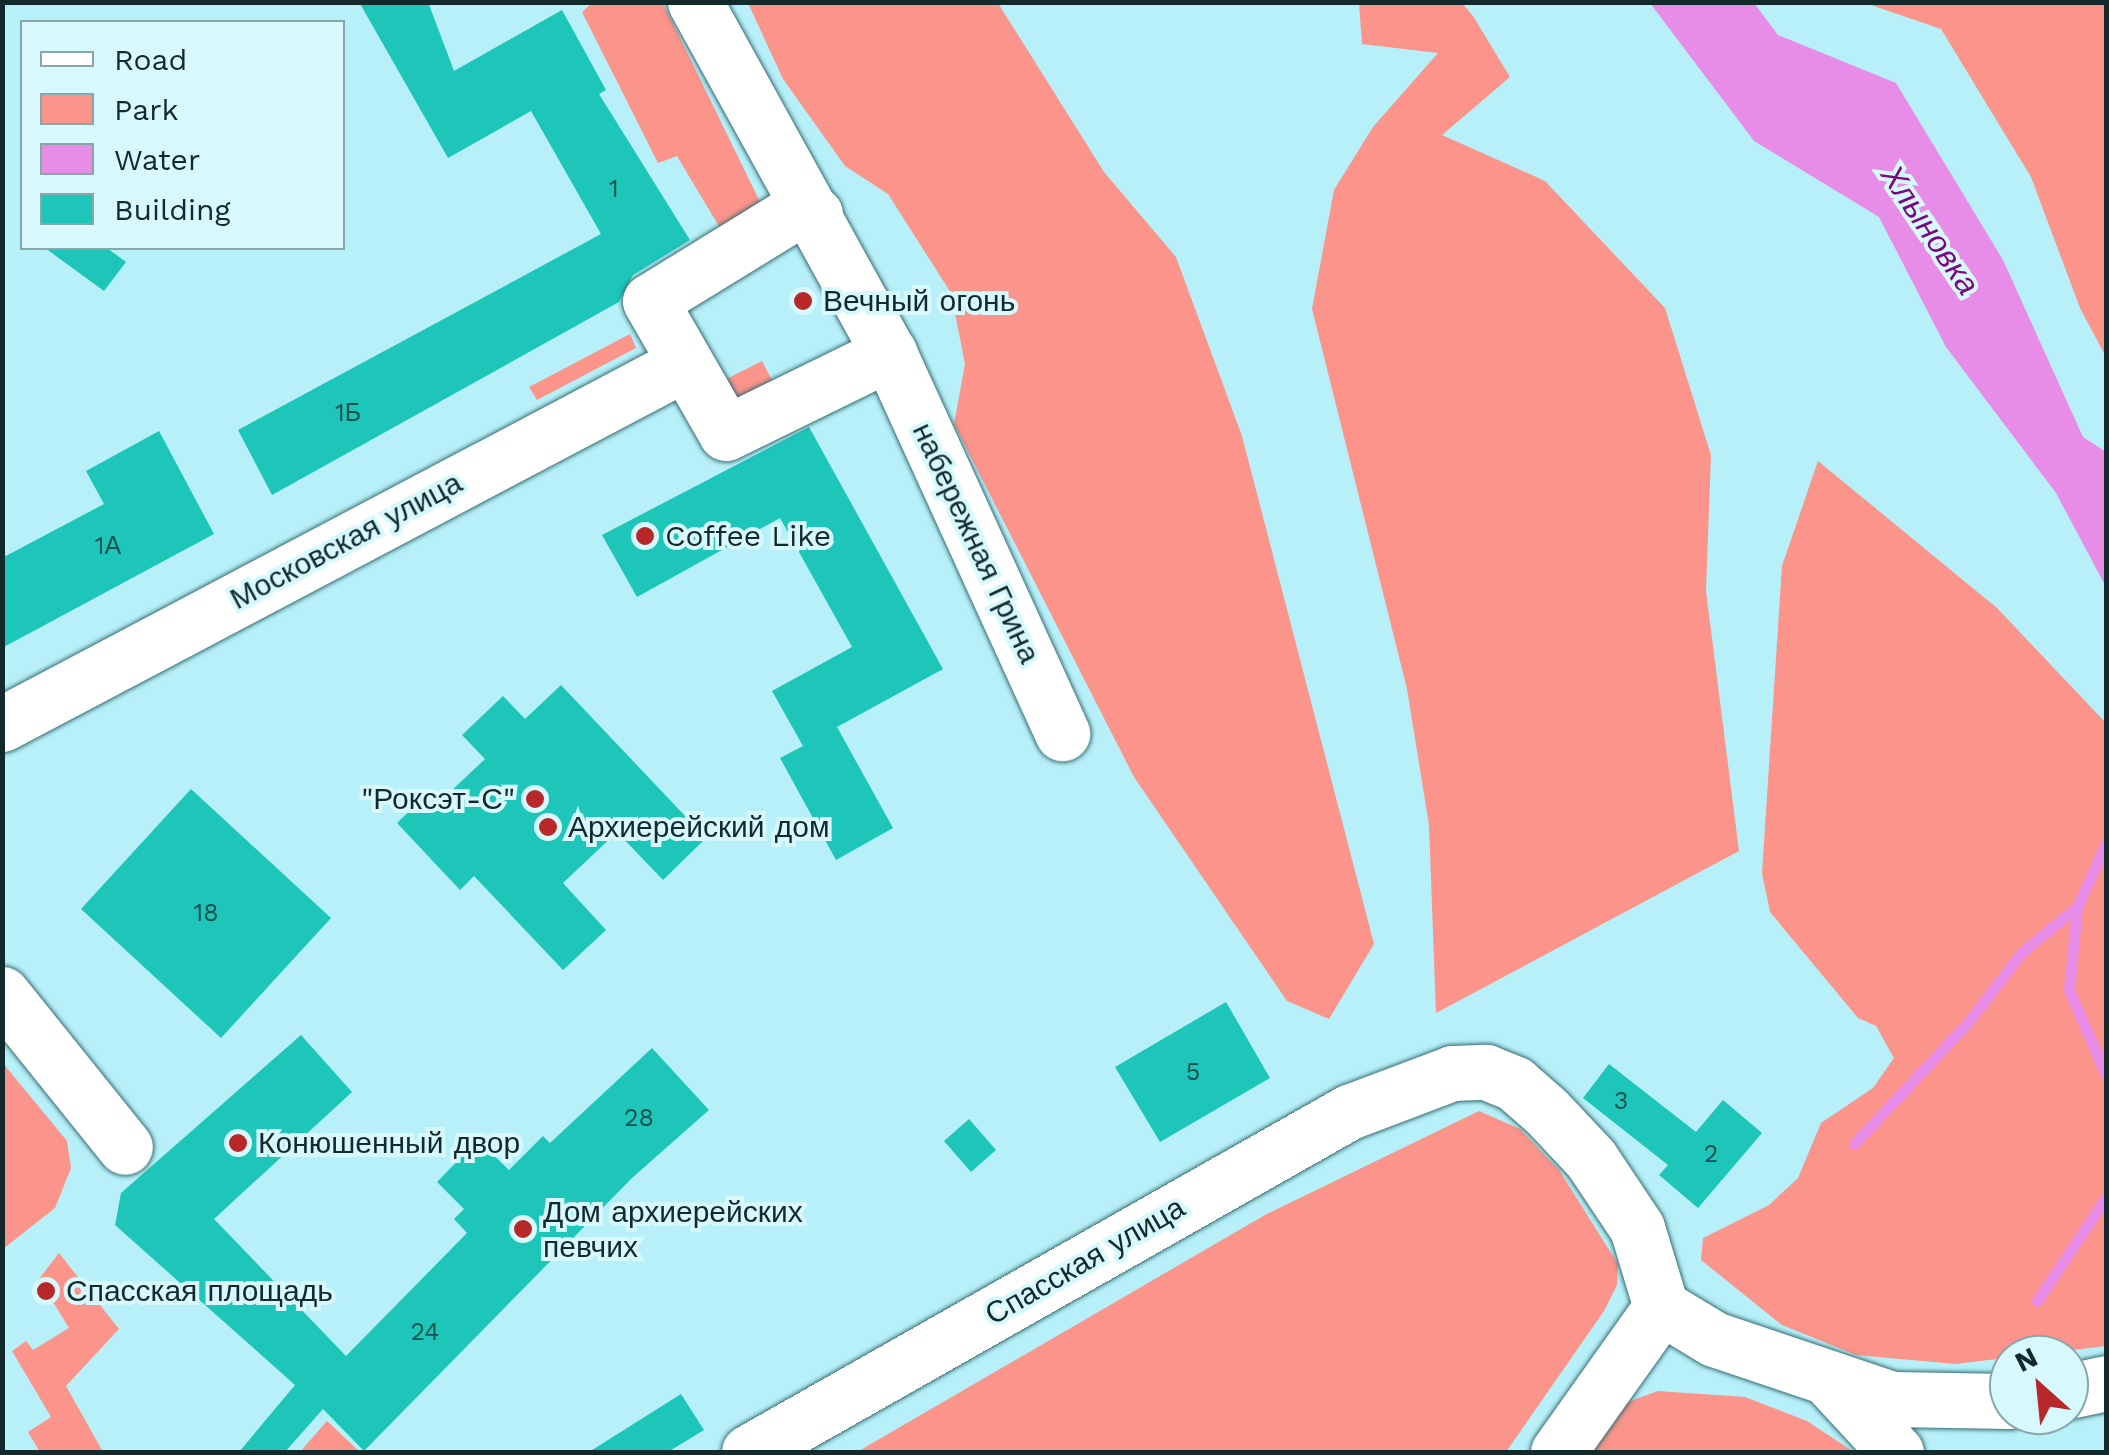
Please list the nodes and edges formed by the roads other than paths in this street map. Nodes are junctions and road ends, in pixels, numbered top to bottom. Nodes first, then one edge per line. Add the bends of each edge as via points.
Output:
1 (695, 2) edge
2 (815, 214) junction
3 (889, 353) junction
4 (692, 376) junction
5 (2, 724) edge
6 (1062, 733) dead end
7 (2, 994) edge
8 (125, 1147) dead end
9 (1661, 1307) junction
10 (1832, 1383) junction
11 (1989, 1400) edge
12 (749, 1452) edge
13 (1558, 1452) edge
14 (1896, 1452) edge

1 - 2 street
2 - 3 street, набережная Грина
2 - 4 street via 790,215 650,301
3 - 4 street via 726,433
3 - 6 street, набережная Грина
4 - 5 street, Московская улица via 676,368
7 - 8 street
9 - 10 street via 1714,1339
9 - 12 street, Спасская улица via 1637,1228 1591,1159 1546,1111 1515,1084 1486,1072 1426,1078 1349,1112
9 - 13 street
10 - 11 street via 1892,1398
10 - 14 street

